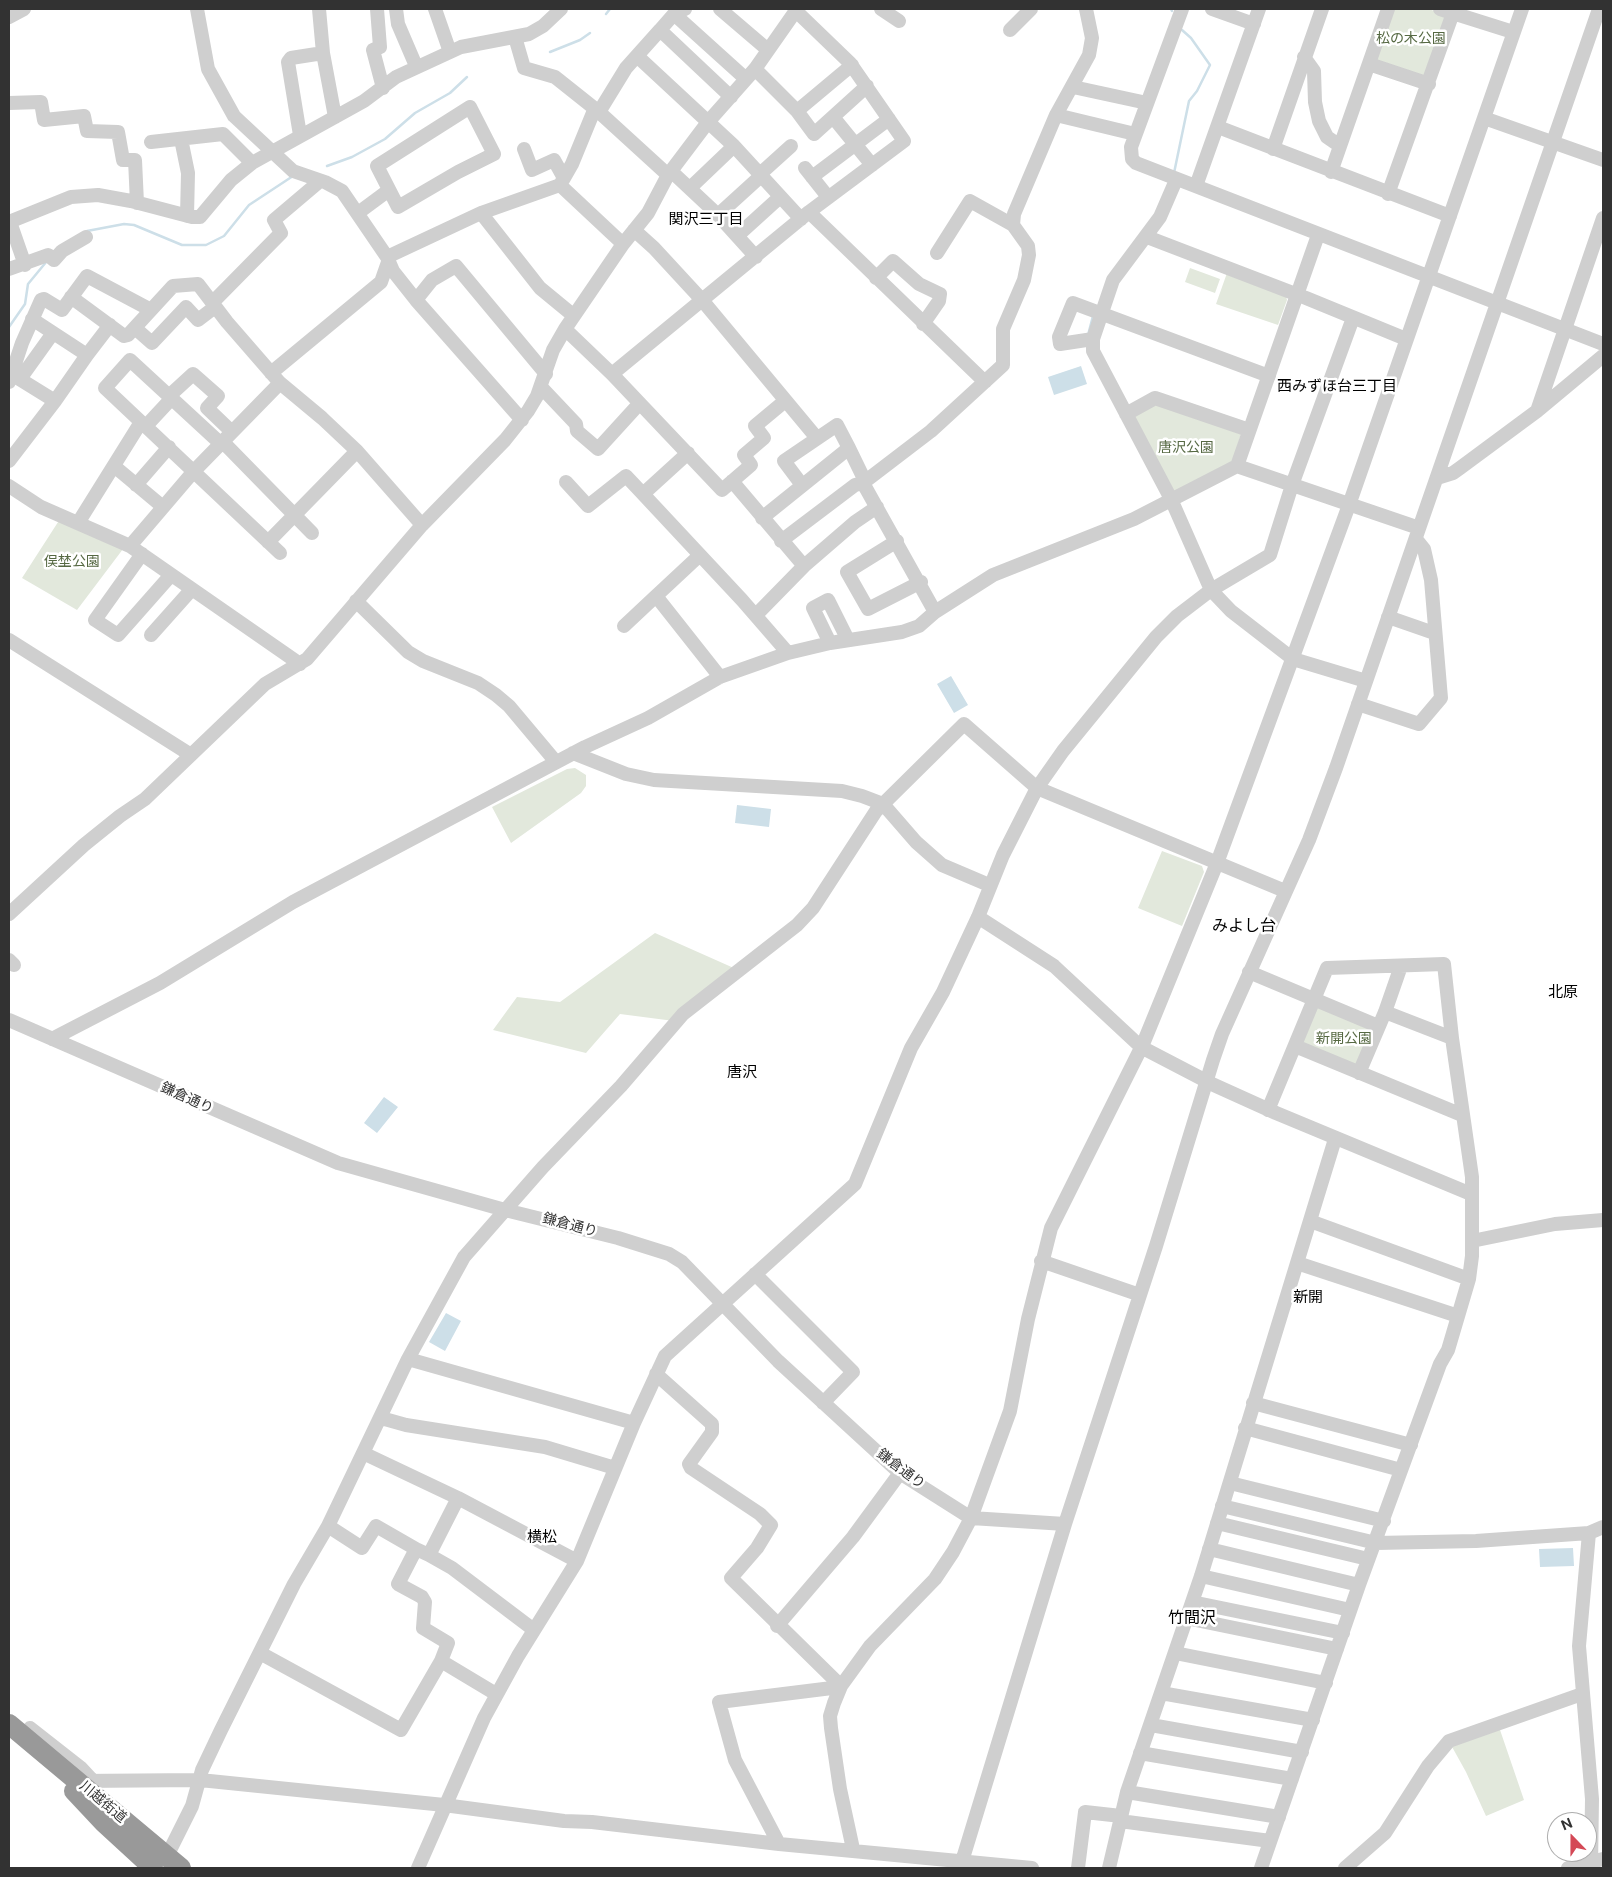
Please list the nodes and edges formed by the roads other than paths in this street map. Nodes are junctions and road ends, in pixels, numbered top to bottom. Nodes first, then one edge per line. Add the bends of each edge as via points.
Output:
1 (24, 9) edge
2 (197, 9) edge
3 (319, 9) edge
4 (377, 9) edge
5 (396, 9) edge
6 (435, 9) edge
7 (561, 9) edge
8 (720, 9) edge
9 (881, 9) edge
10 (1031, 9) edge
11 (1086, 9) edge
12 (1212, 9) edge
13 (1259, 9) edge
14 (1322, 9) edge
15 (1388, 9) edge
16 (1440, 9) edge
17 (1522, 9) edge
18 (1599, 9) edge
19 (796, 10) edge
20 (1180, 10) edge
21 (679, 12) edge
22 (1453, 13) junction
23 (9, 17) edge
24 (899, 21) dead end
25 (1254, 24) junction
26 (660, 30) junction
27 (1010, 30) dead end
28 (1513, 32) junction
29 (515, 37) junction
30 (768, 50) junction
31 (450, 52) junction
32 (323, 53) junction
33 (637, 56) junction
34 (1304, 57) junction
35 (1369, 64) junction
36 (852, 65) junction
37 (416, 66) junction
38 (750, 74) junction
39 (1429, 84) junction
40 (867, 86) junction
41 (1073, 87) junction
42 (383, 88) junction
43 (731, 97) junction
44 (9, 103) edge
45 (1147, 103) junction
46 (597, 110) junction
47 (797, 112) junction
48 (1056, 116) junction
49 (833, 117) junction
50 (335, 118) junction
51 (889, 118) junction
52 (1484, 118) junction
53 (708, 122) junction
54 (1218, 128) junction
55 (1135, 134) junction
56 (300, 135) junction
57 (181, 139) junction
58 (150, 142) dead end
59 (1554, 142) junction
60 (855, 144) junction
61 (734, 146) junction
62 (791, 146) dead end
63 (1340, 146) junction
64 (524, 149) dead end
65 (1272, 149) junction
66 (272, 152) junction
67 (1603, 160) edge
68 (252, 163) junction
69 (872, 165) junction
70 (1331, 172) junction
71 (669, 173) junction
72 (761, 175) junction
73 (1173, 179) junction
74 (320, 181) junction
75 (562, 182) junction
76 (1196, 186) junction
77 (690, 188) junction
78 (389, 190) junction
79 (1388, 194) junction
80 (780, 197) junction
81 (828, 197) junction
82 (137, 203) junction
83 (358, 213) junction
84 (480, 213) junction
85 (805, 215) junction
86 (187, 216) junction
87 (718, 216) junction
88 (1450, 216) junction
89 (1603, 218) edge
90 (9, 222) edge
91 (1013, 225) junction
92 (634, 230) junction
93 (1318, 235) junction
94 (737, 236) junction
95 (86, 237) dead end
96 (1147, 237) junction
97 (623, 244) junction
98 (937, 254) dead end
99 (756, 257) junction
100 (388, 259) junction
101 (25, 265) junction
102 (9, 269) edge
103 (876, 278) junction
104 (1428, 278) junction
105 (1296, 296) junction
106 (71, 297) junction
107 (416, 300) junction
108 (702, 300) junction
109 (1497, 304) junction
110 (213, 305) junction
111 (151, 310) junction
112 (1097, 312) junction
113 (574, 316) junction
114 (1352, 318) junction
115 (32, 319) junction
116 (923, 324) junction
117 (110, 325) junction
118 (135, 328) junction
119 (565, 329) junction
120 (1566, 330) junction
121 (53, 333) junction
122 (1089, 339) junction
123 (1406, 339) junction
124 (1603, 344) edge
125 (87, 355) junction
126 (1603, 356) edge
127 (612, 374) junction
128 (1269, 376) junction
129 (13, 378) edge
130 (276, 378) junction
131 (543, 381) junction
132 (985, 382) junction
133 (171, 397) junction
134 (55, 401) junction
135 (785, 401) junction
136 (639, 404) junction
137 (1537, 411) junction
138 (1126, 414) junction
139 (522, 420) junction
140 (143, 424) junction
141 (1249, 430) junction
142 (816, 437) junction
143 (224, 439) junction
144 (168, 447) junction
145 (849, 448) junction
146 (357, 451) junction
147 (688, 453) junction
148 (9, 461) edge
149 (114, 466) junction
150 (1237, 466) junction
151 (194, 471) junction
152 (1437, 478) junction
153 (732, 481) junction
154 (566, 482) dead end
155 (864, 482) junction
156 (136, 485) junction
157 (802, 485) junction
158 (1292, 485) junction
159 (9, 486) edge
160 (644, 494) junction
161 (1171, 499) junction
162 (1349, 505) junction
163 (163, 507) junction
164 (877, 507) junction
165 (294, 515) junction
166 (762, 518) junction
167 (78, 523) junction
168 (422, 525) junction
169 (312, 533) dead end
170 (1418, 534) junction
171 (782, 541) junction
172 (897, 541) junction
173 (268, 542) junction
174 (130, 546) junction
175 (280, 553) dead end
176 (142, 554) junction
177 (700, 555) junction
178 (804, 566) junction
179 (171, 575) junction
180 (921, 582) junction
181 (192, 590) junction
182 (1211, 590) junction
183 (656, 596) junction
184 (356, 601) junction
185 (935, 612) junction
186 (756, 615) junction
187 (1388, 617) junction
188 (624, 626) dead end
189 (1434, 633) junction
190 (151, 635) dead end
191 (9, 640) edge
192 (848, 640) junction
193 (830, 643) junction
194 (788, 653) junction
195 (1294, 658) junction
196 (300, 664) junction
197 (720, 677) junction
198 (1366, 681) junction
199 (1358, 704) junction
200 (572, 753) junction
201 (191, 755) junction
202 (556, 762) junction
203 (1037, 788) junction
204 (883, 804) junction
205 (1217, 863) junction
206 (989, 885) junction
207 (1285, 891) junction
208 (9, 914) edge
209 (978, 917) junction
210 (1401, 966) junction
211 (1249, 972) junction
212 (1314, 1000) junction
213 (1385, 1012) junction
214 (9, 1020) edge
215 (1378, 1026) junction
216 (1452, 1038) junction
217 (52, 1039) junction
218 (1295, 1046) junction
219 (1141, 1047) junction
220 (1359, 1073) junction
221 (1207, 1081) junction
222 (1268, 1110) junction
223 (1462, 1116) junction
224 (1335, 1139) junction
225 (1471, 1194) junction
226 (505, 1210) junction
227 (1603, 1220) edge
228 (1310, 1222) junction
229 (1472, 1242) junction
230 (1041, 1261) junction
231 (1297, 1263) junction
232 (755, 1274) junction
233 (1469, 1279) junction
234 (1140, 1295) junction
235 (723, 1303) junction
236 (1458, 1316) junction
237 (408, 1360) junction
238 (656, 1374) junction
239 (823, 1403) junction
240 (1253, 1403) junction
241 (380, 1418) junction
242 (634, 1423) junction
243 (1245, 1428) junction
244 (1411, 1445) junction
245 (364, 1453) junction
246 (615, 1468) junction
247 (1401, 1470) junction
248 (900, 1472) junction
249 (1230, 1483) junction
250 (458, 1498) junction
251 (1222, 1506) junction
252 (971, 1518) junction
253 (1384, 1522) junction
254 (1217, 1523) junction
255 (1065, 1524) junction
256 (328, 1526) junction
257 (1603, 1527) edge
258 (1589, 1533) junction
259 (1376, 1543) junction
260 (1209, 1549) junction
261 (422, 1552) junction
262 (1368, 1559) junction
263 (577, 1561) junction
264 (1201, 1576) junction
265 (1359, 1585) junction
266 (1192, 1602) junction
267 (1350, 1610) junction
268 (1186, 1618) junction
269 (777, 1626) junction
270 (534, 1630) junction
271 (1343, 1633) junction
272 (1338, 1649) junction
273 (260, 1653) junction
274 (1175, 1653) junction
275 (440, 1661) junction
276 (1326, 1683) junction
277 (840, 1687) junction
278 (1162, 1693) junction
279 (496, 1694) junction
280 (1582, 1694) junction
281 (1313, 1720) junction
282 (1151, 1725) junction
283 (21, 1729) edge
284 (1302, 1752) junction
285 (1140, 1753) junction
286 (1292, 1778) junction
287 (200, 1780) junction
288 (86, 1781) junction
289 (1127, 1792) junction
290 (444, 1805) junction
291 (1279, 1817) junction
292 (1120, 1819) junction
293 (1270, 1841) junction
294 (780, 1844) junction
295 (853, 1849) junction
296 (1595, 1863) edge
297 (961, 1864) edge
298 (166, 1865) edge
299 (418, 1868) edge
300 (1032, 1868) edge
301 (1078, 1868) edge
302 (1108, 1868) edge
303 (1261, 1868) edge
304 (1345, 1868) edge
305 (1568, 1868) edge

1 - 23 street
2 - 66 street via 208,69 227,106
3 - 32 street
4 - 42 street via 380,47 373,50
5 - 37 street via 398,24
6 - 31 street
7 - 29 street via 537,30
8 - 30 street
9 - 24 street
10 - 27 street
11 - 41 street via 1092,38 1086,65
12 - 25 street
13 - 25 street
14 - 34 street
15 - 35 street
16 - 22 street
17 - 28 street
18 - 59 street
19 - 30 street
19 - 36 street
20 - 45 street
21 - 26 street
21 - 38 street
22 - 28 street
22 - 39 street
25 - 54 street
26 - 33 street
26 - 43 street
28 - 52 street
29 - 31 street via 468,45
29 - 46 street via 524,68 556,77
30 - 38 street
31 - 37 street
32 - 50 street
32 - 56 street via 291,58 288,62
33 - 46 street
33 - 53 street
34 - 63 street via 1314,71 1319,121 1327,137
34 - 65 street
35 - 39 street
35 - 63 street
36 - 40 street
36 - 47 street
37 - 42 street
38 - 43 street
38 - 47 street
39 - 79 street
40 - 49 street
40 - 51 street
41 - 45 street
41 - 48 street
42 - 50 street
43 - 53 street
44 - 82 street via 41,102 44,120 84,116 87,131 118,132 123,160 136,160
45 - 55 street
46 - 71 street
46 - 75 street
47 - 49 street via 814,134
48 - 55 street
48 - 91 street via 1014,214
49 - 60 street
50 - 56 street
51 - 60 street
51 - 69 street via 904,141
52 - 59 street
52 - 88 street
53 - 61 street
53 - 71 street
54 - 65 street
54 - 76 street
55 - 73 street via 1132,159 1140,166
56 - 66 street
57 - 58 street
57 - 68 street via 223,134
57 - 86 street via 188,173
59 - 67 street
59 - 109 street
60 - 69 street
60 - 81 street via 809,172
61 - 72 street
61 - 77 street
62 - 72 street
63 - 70 street
64 - 75 street via 532,170 554,160
65 - 70 street
66 - 68 street
66 - 74 street via 293,171
68 - 86 street via 231,180 200,217
69 - 81 street
70 - 79 street
71 - 77 street
71 - 92 street via 648,213
72 - 80 street
72 - 87 street
73 - 76 street
73 - 96 street via 1160,217
74 - 83 street via 342,191
74 - 110 street via 274,220 281,233
75 - 84 street
75 - 97 street
76 - 93 street
77 - 87 street
78 - 78 street via 398,207 494,154 470,107 377,166
78 - 83 street
79 - 88 street
80 - 85 street
80 - 94 street
81 - 85 street
82 - 86 street
82 - 90 street via 98,195 71,197
83 - 100 street
84 - 100 street
84 - 113 street via 540,288
85 - 99 street
85 - 103 street
87 - 94 street
88 - 104 street
89 - 120 street
90 - 101 street
91 - 98 street via 970,201
91 - 132 street via 1028,246 1029,255 1024,280 1003,330 1003,365
92 - 97 street
92 - 108 street
93 - 104 street
93 - 105 street
94 - 99 street
95 - 101 street via 62,251 54,260 50,257
96 - 105 street
96 - 112 street via 1114,280
97 - 113 street
99 - 108 street
100 - 107 street
100 - 130 street via 381,282
101 - 102 street
103 - 116 street
103 - 116 street via 893,261 918,284 940,294 939,301
104 - 109 street
104 - 123 street
105 - 114 street
105 - 128 street
106 - 111 street via 87,276
106 - 115 street via 62,310 41,300
106 - 117 street
107 - 131 street via 432,280 456,266
107 - 139 street
108 - 127 street
108 - 135 street
109 - 120 street
109 - 152 street
110 - 111 street via 198,284 173,286
110 - 118 street via 198,320 186,307 152,343
110 - 130 street
111 - 118 street
112 - 122 street
112 - 122 street via 1073,303 1058,337 1060,344
112 - 128 street
113 - 119 street
114 - 123 street
114 - 158 street
115 - 121 street
115 - 129 street
116 - 132 street
117 - 118 street via 124,336
117 - 125 street
119 - 127 street
119 - 131 street
120 - 124 street
120 - 137 street
121 - 125 street
121 - 129 street
122 - 138 street
123 - 162 street
125 - 134 street
126 - 137 street
127 - 136 street
128 - 141 street
129 - 134 street
130 - 143 street
130 - 146 street
131 - 136 street via 576,424 577,431 598,449
131 - 139 street
132 - 155 street via 931,431
133 - 140 street
133 - 140 street via 130,360 106,388
133 - 143 street
133 - 143 street via 193,374 218,396 207,408
134 - 148 street
135 - 142 street
135 - 153 street via 755,426 764,438 744,455 751,465
136 - 147 street
137 - 152 street via 1453,473
138 - 141 street via 1155,398
138 - 161 street
139 - 168 street
140 - 144 street
140 - 149 street
141 - 150 street
142 - 145 street via 837,425
142 - 157 street via 784,461
143 - 151 street
143 - 165 street
144 - 151 street
144 - 156 street
145 - 155 street
145 - 157 street
146 - 165 street
146 - 168 street
147 - 153 street via 722,490
147 - 160 street
149 - 156 street
149 - 167 street
150 - 158 street
150 - 161 street
151 - 163 street
151 - 173 street
152 - 170 street
153 - 166 street
154 - 160 street via 588,506 626,476
155 - 164 street
155 - 171 street via 854,485
156 - 163 street
157 - 166 street
158 - 162 street
158 - 182 street via 1270,555
159 - 167 street via 41,507
160 - 177 street
161 - 182 street
161 - 185 street via 1109,530 993,575
162 - 170 street
162 - 195 street
163 - 174 street
164 - 172 street
164 - 178 street
165 - 169 street
165 - 173 street
166 - 171 street
167 - 174 street
168 - 184 street
170 - 187 street
170 - 189 street via 1431,580
171 - 178 street
172 - 180 street
172 - 180 street via 847,572 868,609
173 - 175 street
174 - 176 street
176 - 179 street
176 - 179 street via 95,620 118,635
177 - 183 street
177 - 186 street
178 - 186 street
179 - 181 street
180 - 185 street
181 - 190 street
181 - 196 street
182 - 195 street via 1231,611
182 - 203 street via 1177,616 1139,655
183 - 188 street
183 - 197 street
184 - 196 street
184 - 202 street via 408,652 478,683 496,695
185 - 192 street via 919,626 902,632
186 - 194 street
187 - 189 street
187 - 198 street
189 - 199 street via 1441,698 1418,724
191 - 201 street
192 - 193 street
192 - 193 street via 828,600 813,608
193 - 194 street
194 - 197 street
195 - 198 street
195 - 205 street
196 - 201 street via 264,684
197 - 200 street via 648,718
198 - 199 street
199 - 207 street via 1309,840
200 - 202 street
200 - 204 street via 626,774 654,780 842,791
201 - 208 street via 145,799 84,845
202 - 217 street via 274,912 160,983
203 - 204 street via 964,724
203 - 205 street
203 - 206 street
204 - 206 street via 916,842 942,865
204 - 226 street via 813,908 798,925 684,1014
205 - 207 street
205 - 219 street
206 - 209 street
207 - 211 street
209 - 219 street via 1054,966
209 - 232 street via 943,992 911,1048 855,1184
210 - 212 street via 1327,968
210 - 213 street
210 - 216 street via 1444,964
211 - 212 street
211 - 221 street via 1222,1034
212 - 215 street
212 - 218 street
213 - 215 street
213 - 216 street
214 - 217 street, 鎌倉通り
215 - 220 street
216 - 223 street
217 - 226 street, 鎌倉通り via 338,1163
218 - 220 street
218 - 222 street
219 - 221 street
219 - 230 street via 1068,1190
220 - 223 street
221 - 222 street
221 - 234 street
222 - 224 street
223 - 225 street via 1472,1177
224 - 225 street
224 - 228 street
225 - 229 street
226 - 235 street, 鎌倉通り via 669,1254 682,1262
226 - 237 street via 464,1257
227 - 229 street via 1555,1224
228 - 231 street
228 - 233 street
229 - 233 street
230 - 234 street
230 - 252 street via 1010,1411
231 - 236 street
231 - 240 street
232 - 235 street
232 - 239 street via 852,1372
233 - 236 street
234 - 255 street
235 - 238 street via 665,1356
235 - 239 street, 鎌倉通り
236 - 244 street
237 - 241 street
237 - 242 street
238 - 242 street
238 - 269 street via 712,1424 712,1432 689,1464 691,1468 770,1522 756,1548 731,1578
239 - 248 street, 鎌倉通り
240 - 243 street
240 - 244 street
241 - 245 street
241 - 246 street via 545,1447
242 - 246 street
243 - 247 street
243 - 249 street
244 - 247 street
245 - 250 street
245 - 256 street
246 - 263 street
247 - 253 street
248 - 252 street, 鎌倉通り
248 - 269 street via 853,1538
249 - 251 street
249 - 253 street
250 - 261 street
250 - 263 street
251 - 254 street
251 - 259 street
252 - 255 street, 鎌倉通り
252 - 277 street via 935,1579 870,1646
253 - 259 street
254 - 260 street
254 - 262 street
255 - 297 street
256 - 261 street via 362,1548 376,1526
256 - 273 street
257 - 258 street
258 - 259 street via 1476,1541
258 - 280 street via 1579,1646
259 - 262 street
260 - 264 street
260 - 265 street
261 - 270 street via 452,1568
261 - 275 street via 398,1584 422,1597 425,1602 423,1628 448,1643
262 - 265 street
263 - 270 street
264 - 266 street
264 - 267 street
265 - 267 street
266 - 268 street
266 - 271 street
267 - 271 street
268 - 272 street
268 - 274 street
269 - 277 street
270 - 279 street
271 - 272 street
272 - 276 street
273 - 275 street via 401,1730
273 - 287 street
274 - 276 street
274 - 278 street
275 - 279 street
276 - 281 street
277 - 294 street via 719,1702 735,1760
277 - 295 street via 830,1716 840,1789
278 - 281 street
278 - 282 street
279 - 290 street
280 - 296 street
280 - 304 street via 1449,1741 1428,1766 1385,1833
281 - 284 street
282 - 284 street
282 - 285 street
283 - 288 highway, 川越街道
283 - 298 highway, 川越街道 via 104,1823
284 - 286 street
285 - 286 street
285 - 289 street
286 - 291 street
287 - 288 street
287 - 290 street
287 - 298 street
288 - 298 highway, 川越街道
289 - 291 street
289 - 292 street
290 - 294 street
290 - 299 street
291 - 293 street
292 - 293 street
292 - 301 street via 1086,1812
292 - 302 street
293 - 303 street
294 - 295 street
295 - 297 street
296 - 305 street
297 - 300 street

